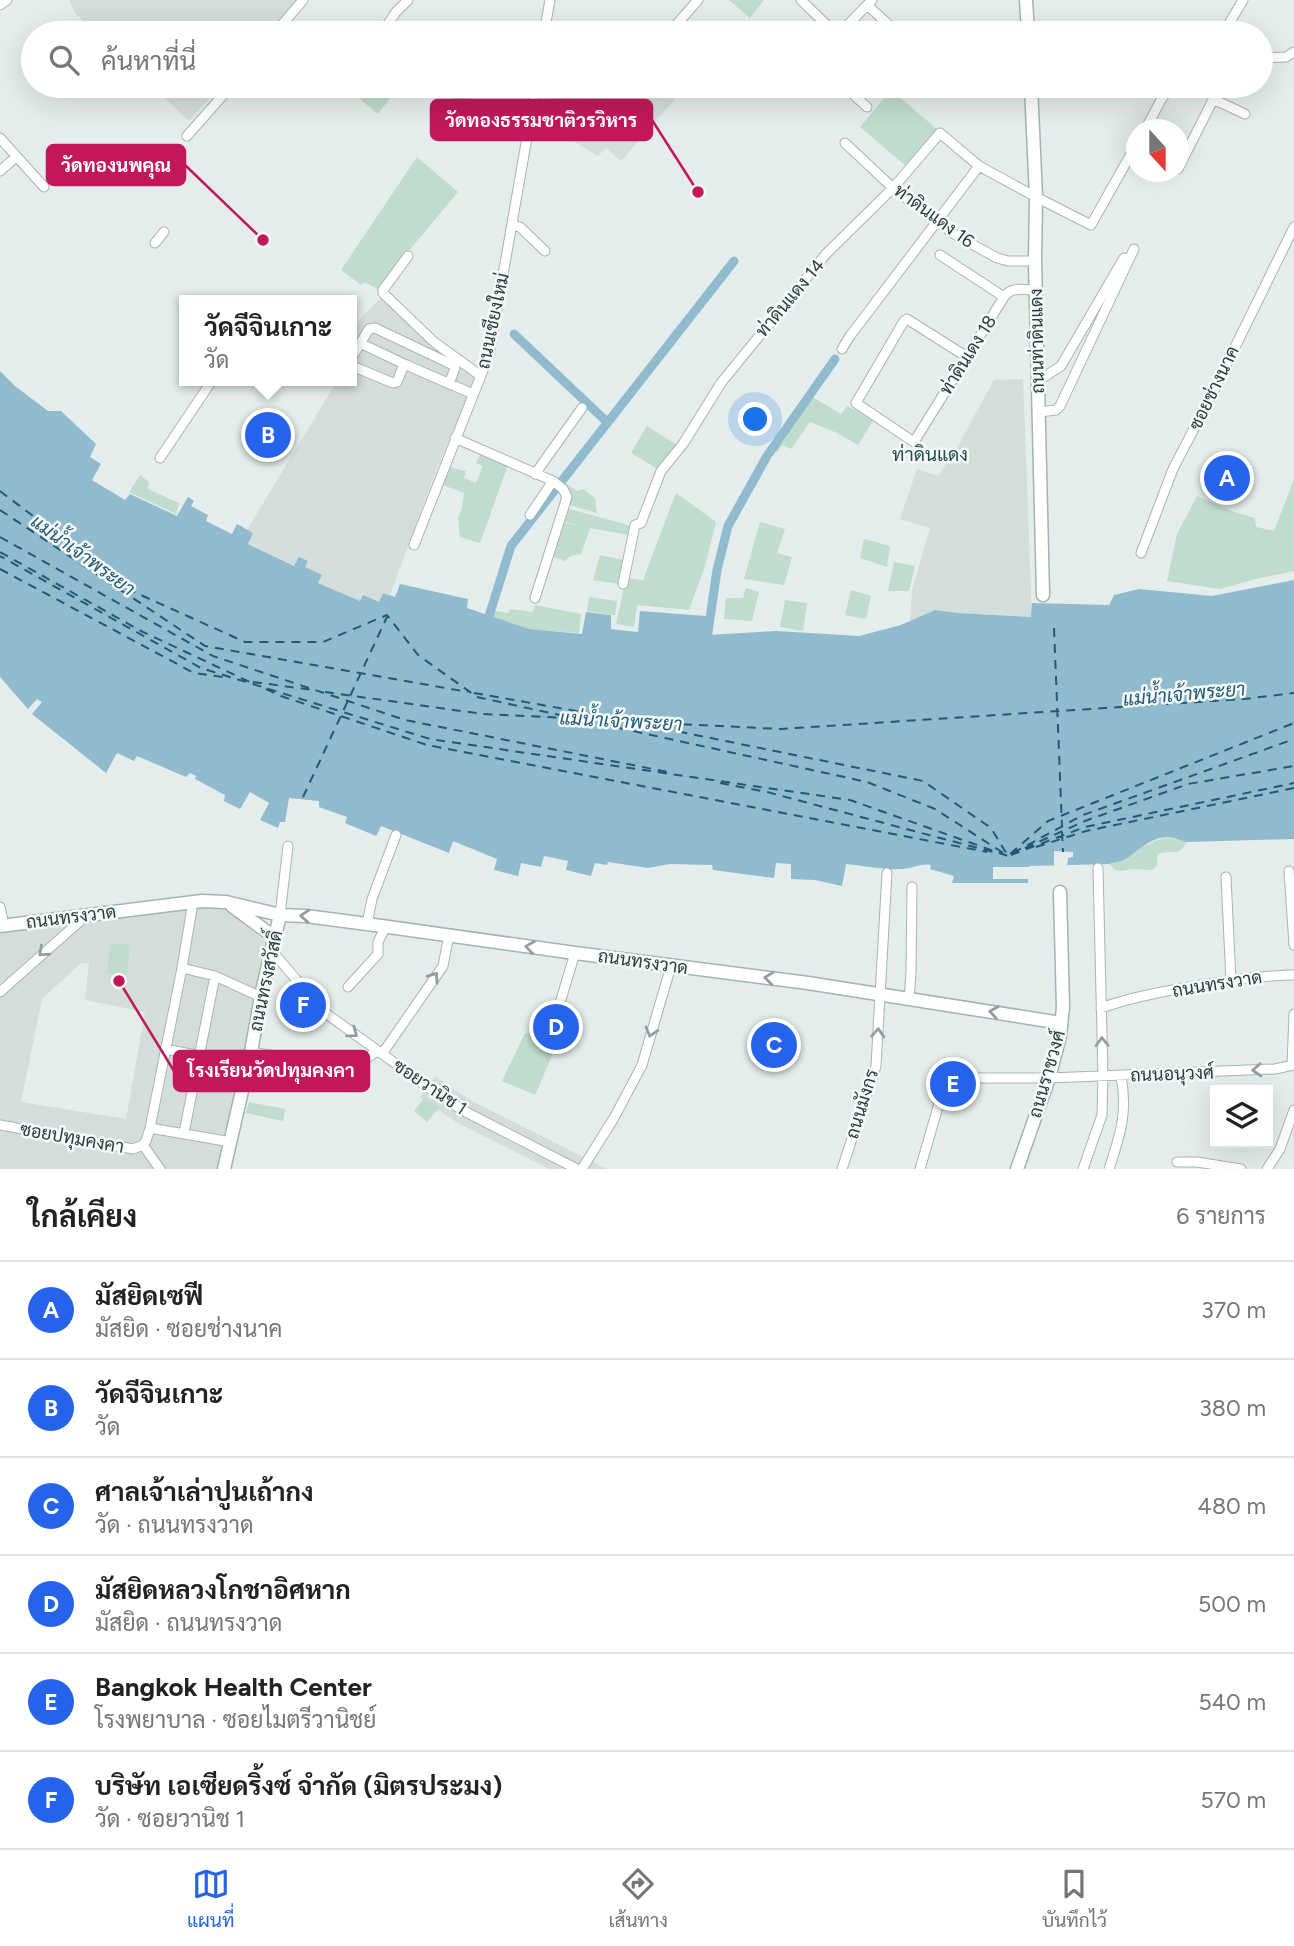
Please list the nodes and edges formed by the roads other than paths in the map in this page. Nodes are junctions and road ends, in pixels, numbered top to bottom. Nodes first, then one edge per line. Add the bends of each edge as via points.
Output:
1 (7, 0) edge
2 (303, 0) edge
3 (408, 0) edge
4 (550, 0) edge
5 (698, 0) edge
6 (801, 0) edge
7 (1026, 0) edge
8 (1243, 0) edge
9 (870, 3) edge
10 (0, 5) edge
11 (285, 21) edge
12 (390, 21) edge
13 (546, 21) edge
14 (680, 21) edge
15 (824, 21) edge
16 (850, 21) edge
17 (887, 21) edge
18 (1027, 21) edge
19 (1231, 21) edge
20 (1294, 52) edge
21 (1273, 58) edge
22 (220, 98) edge
23 (534, 98) edge
24 (857, 98) edge
25 (1032, 98) edge
26 (1162, 98) edge
27 (1213, 99) joint
28 (867, 107) dead end
29 (1245, 114) dead end
30 (1151, 119) edge
31 (187, 136) dead end
32 (3, 141) edge
33 (845, 143) dead end
34 (1189, 147) edge
35 (16, 156) junction
36 (1126, 164) edge
37 (979, 166) junction
38 (0, 172) edge
39 (44, 187) dead end
40 (893, 188) junction
41 (1036, 197) junction
42 (937, 222) junction
43 (512, 225) junction
44 (1294, 227) edge
45 (164, 232) dead end
46 (155, 243) dead end
47 (545, 251) dead end
48 (940, 255) dead end
49 (408, 256) dead end
50 (1035, 261) junction
51 (1036, 290) junction
52 (1004, 298) junction
53 (360, 343) junction
54 (357, 348) edge
55 (842, 349) dead end
56 (967, 357) junction
57 (404, 365) junction
58 (357, 368) edge
59 (481, 376) junction
60 (1038, 381) junction
61 (449, 384) junction
62 (208, 386) edge
63 (472, 394) junction
64 (582, 408) dead end
65 (1039, 412) junction
66 (455, 438) junction
67 (160, 458) dead end
68 (535, 474) junction
69 (553, 481) junction
70 (530, 515) dead end
71 (414, 545) dead end
72 (1141, 553) dead end
73 (623, 584) dead end
74 (1043, 596) dead end
75 (535, 598) dead end
76 (396, 835) dead end
77 (288, 846) dead end
78 (1098, 868) dead end
79 (1289, 871) dead end
80 (887, 873) dead end
81 (1226, 877) dead end
82 (912, 887) dead end
83 (1060, 892) dead end
84 (193, 902) junction
85 (226, 902) junction
86 (0, 907) edge
87 (88, 914) junction
88 (280, 915) junction
89 (368, 924) junction
90 (2, 926) edge
91 (386, 926) junction
92 (449, 935) junction
93 (274, 937) junction
94 (1294, 945) edge
95 (271, 950) junction
96 (575, 953) junction
97 (671, 966) junction
98 (182, 968) junction
99 (1294, 975) edge
100 (215, 976) junction
101 (1231, 981) junction
102 (348, 987) dead end
103 (0, 992) edge
104 (880, 995) junction
105 (261, 997) junction
106 (909, 1000) junction
107 (560, 1003) dead end
108 (1101, 1008) junction
109 (1294, 1014) edge
110 (1061, 1023) junction
111 (166, 1049) junction
112 (379, 1052) junction
113 (199, 1055) junction
114 (249, 1058) junction
115 (1293, 1065) edge
116 (1103, 1076) junction
117 (1121, 1076) junction
118 (1049, 1078) junction
119 (1294, 1110) edge
120 (0, 1125) edge
121 (150, 1128) junction
122 (184, 1133) junction
123 (231, 1142) junction
124 (143, 1145) junction
125 (1177, 1162) dead end
126 (160, 1169) edge
127 (225, 1169) edge
128 (580, 1169) edge
129 (842, 1169) edge
130 (920, 1169) edge
131 (1017, 1169) edge
132 (1083, 1169) edge
133 (1109, 1169) edge
134 (1241, 1169) edge
135 (1267, 1169) edge

1 - 10 street
2 - 11 street
3 - 12 street
4 - 13 street
5 - 14 street
6 - 15 street
7 - 18 street
8 - 19 street
9 - 16 street
9 - 17 street
20 - 21 street
22 - 31 street
23 - 43 street, ถนนเชียงใหม่
24 - 28 street
25 - 41 street, ถนนท่าดินแดง
26 - 30 street
27 - 29 street
27 - 34 street
32 - 35 street
33 - 40 street, ท่าดินแดง 16
35 - 38 street
35 - 39 street
36 - 41 street, ท่าดินแดง 14 via 1091,225
37 - 40 street, ท่าดินแดง 14 via 940,133
37 - 41 street, ท่าดินแดง 14
37 - 42 street
40 - 42 street, ท่าดินแดง 16
40 - 73 street, ท่าดินแดง 14 via 826,254 721,383 661,471 641,523 635,525
41 - 50 street, ถนนท่าดินแดง
42 - 50 street, ท่าดินแดง 16 via 997,258
42 - 55 street
43 - 47 street
43 - 59 street, ถนนเชียงใหม่ via 489,355
44 - 72 street, ซอยช่างนาค via 1173,469
45 - 46 street
48 - 52 street
49 - 59 street via 383,293 434,342
50 - 51 street, ถนนท่าดินแดง
51 - 52 street, ท่าดินเดง 18 via 1009,290
51 - 60 street, ถนนท่าดินแดง
52 - 56 street, ท่าดินเดง 18
53 - 54 street
53 - 57 street
53 - 61 street via 369,329 375,328 453,365
56 - 56 street, ท่าดินเดง 18 via 914,442 856,403 904,321
57 - 58 street via 393,383
57 - 61 street
59 - 63 street, ถนนเชียงใหม่
60 - 65 street, ถนนท่าดินแดง
60 - 65 street via 1061,366 1132,248 1060,406
61 - 63 street
62 - 67 street
63 - 66 street, ถนนเชียงใหม่
64 - 68 street
65 - 74 street, ถนนท่าดินแดง
66 - 68 street
66 - 71 street, ถนนเชียงใหม่
68 - 69 street
69 - 70 street
69 - 75 street via 567,496
76 - 89 street via 372,899
77 - 88 street
78 - 108 street
79 - 94 street
80 - 104 street, ถนนมังกร
81 - 101 street
82 - 106 street
83 - 110 street, ถนนราชวงศ์
84 - 85 street, ถนนทรงวาด
84 - 87 street, ถนนทรงวาด
84 - 98 street
85 - 88 street, ถนนทรงวาด
85 - 93 street
86 - 90 street
87 - 90 street, ถนนทรงวาด
87 -> 103 street
89 -> 88 street, ถนนทรงวาด
88 - 93 street, ถนนทรงสวัสดิ์
89 - 91 street, ถนนทรงวาด
91 - 92 street, ถนนทรงวาด
91 - 102 street via 378,954
96 -> 92 street, ถนนทรงวาด
112 -> 92 street via 443,966
93 - 95 street, ถนนทรงสวัสดิ์
95 - 105 street, ถนนทรงสวัสดิ์
95 -> 112 street, ซอยวานิช 1 via 324,1012
96 - 97 street, ถนนทรงวาด
96 - 107 street
104 -> 97 street, ถนนทรงวาด
97 -> 128 street via 642,1065
98 - 100 street
98 - 111 street
99 - 101 street, ถนนทรงวาด
100 - 105 street
100 - 113 street
101 - 108 street, ถนนทรงวาด
104 - 106 street, ถนนทรงวาด
129 -> 104 street, ถนนมังกร via 876,1066
105 - 114 street, ถนนทรงสวัสดิ์
110 -> 106 street, ถนนทรงวาด
116 -> 108 street
109 - 115 street
110 - 118 street, ถนนราชวงศ์
111 - 113 street
111 - 121 street
112 - 114 street via 347,1067
112 - 128 street, ซอยวานิช 1 via 462,1110
113 - 114 street
113 - 122 street
114 - 123 street, ถนนทรงสวัสดิ์
115 -> 117 street, ถนนอนุวงศ์
116 - 117 street, ถนนอนุวงศ์
116 - 118 street, ถนนอนุวงศ์
116 - 132 street via 1102,1115
117 - 133 street via 1124,1118
118 - 130 street, ถนนอนุวงศ์ via 942,1078
118 - 131 street, ถนนราชวงศ์
119 - 135 street
120 - 124 street, ซอยปทุมคงคา via 133,1149
121 - 122 street
121 - 124 street
122 - 123 street
123 - 127 street, ถนนทรงสวัสดิ์
124 - 126 street
125 - 134 street

